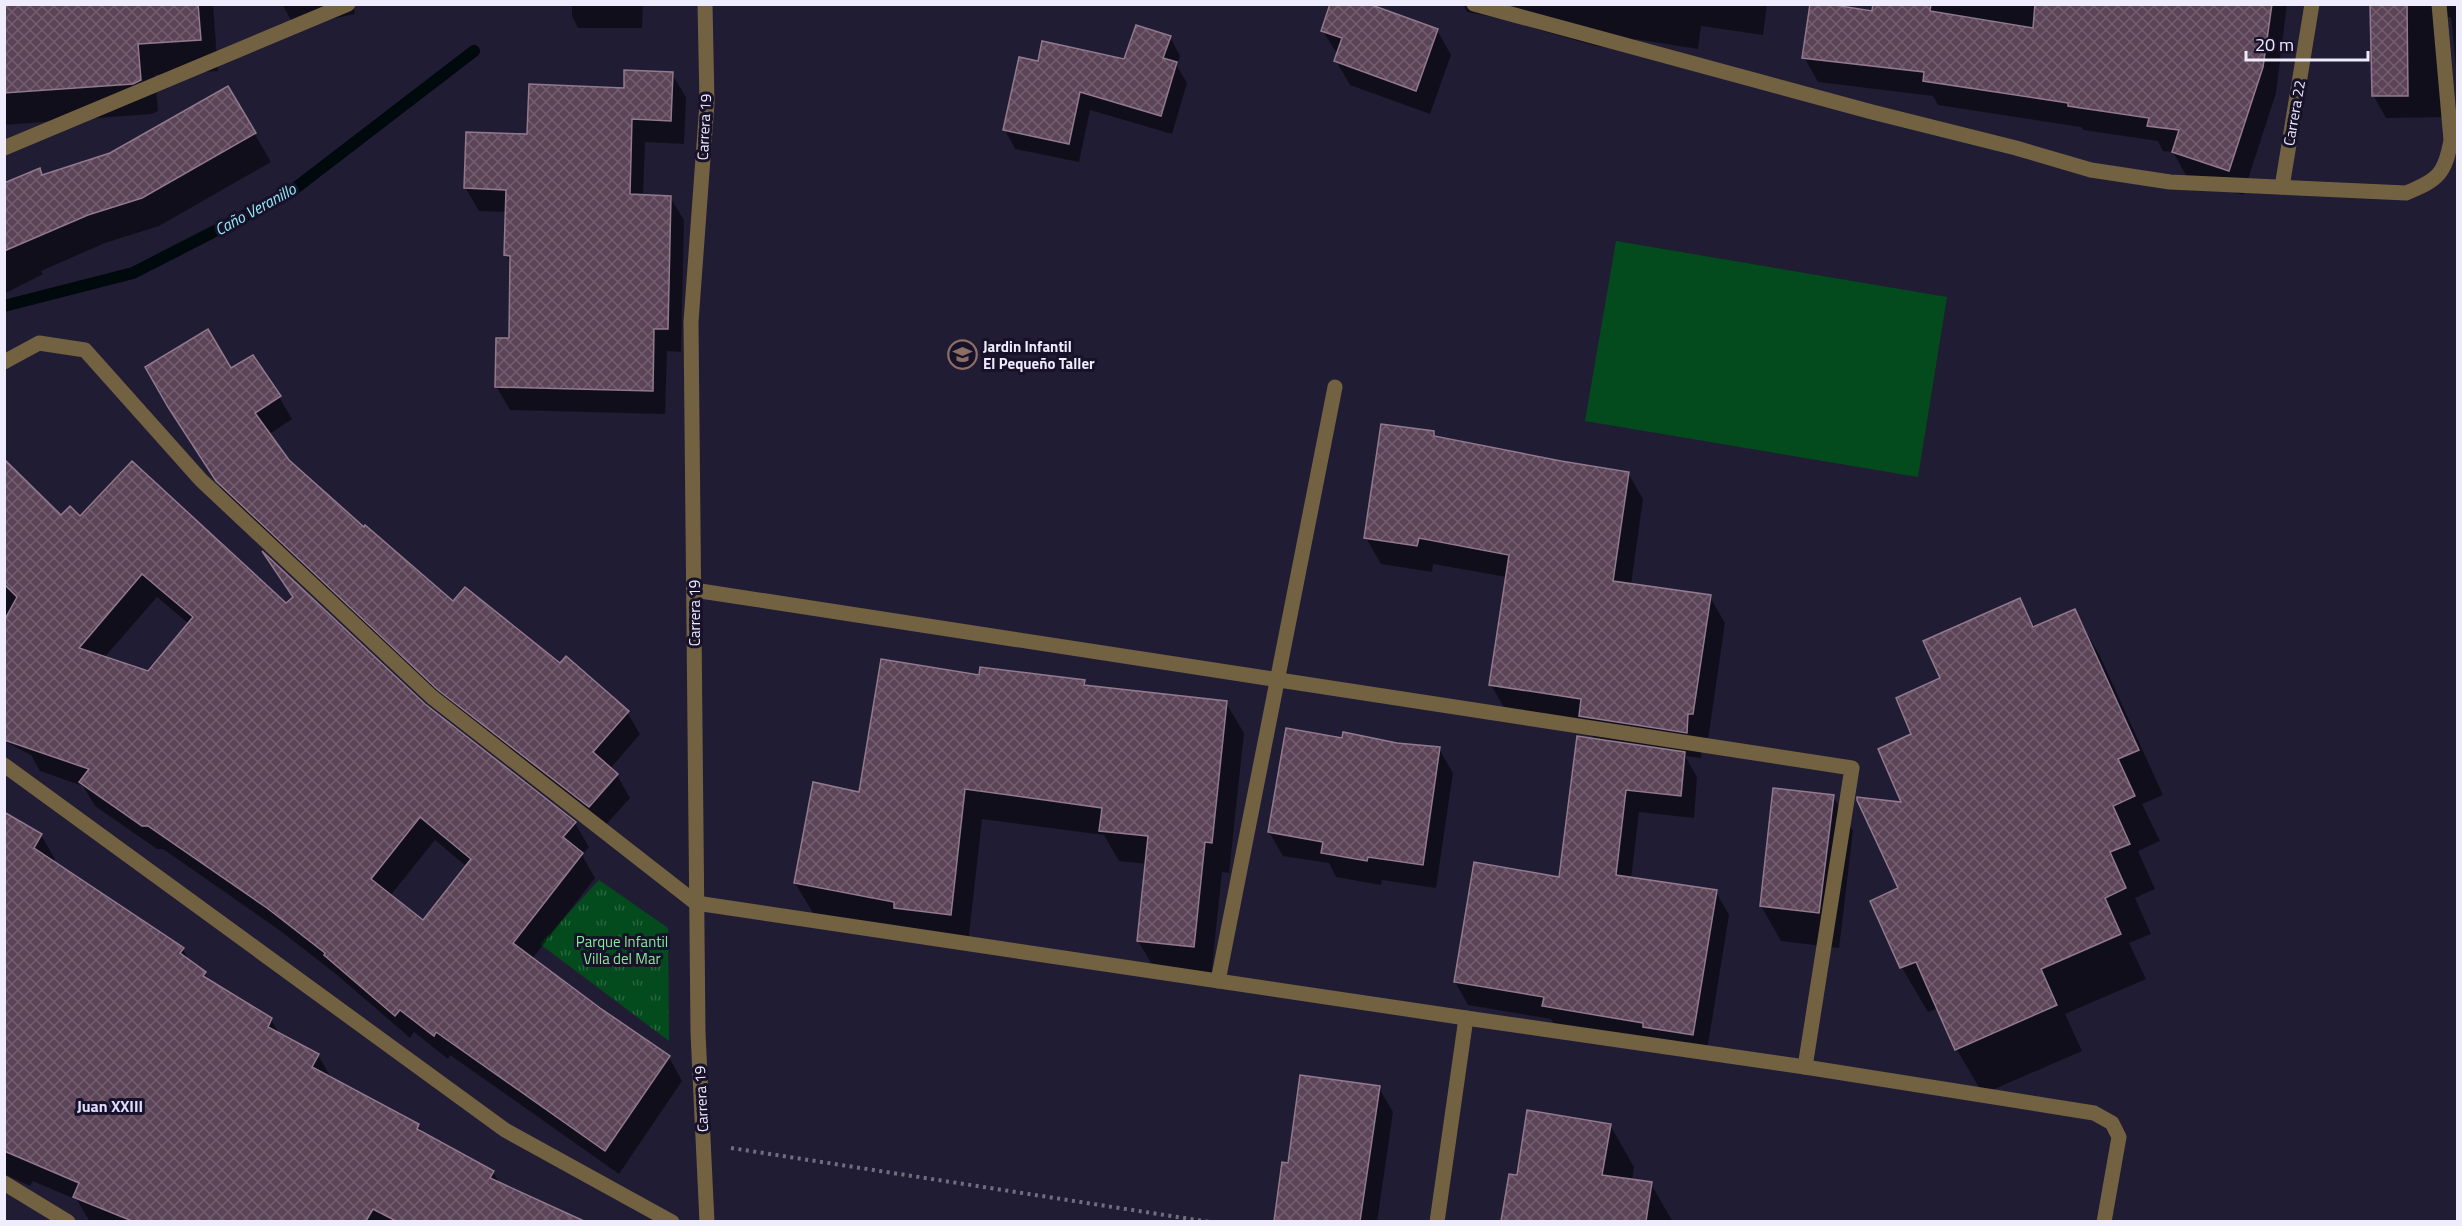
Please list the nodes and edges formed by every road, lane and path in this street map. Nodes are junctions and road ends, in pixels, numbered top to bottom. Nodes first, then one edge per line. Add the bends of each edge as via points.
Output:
1 (348, 4) edge
2 (705, 4) edge
3 (1474, 4) edge
4 (2312, 4) edge
5 (2439, 4) edge
6 (4, 148) edge
7 (2282, 187) junction
8 (4, 362) edge
9 (1335, 387) dead end
10 (694, 590) junction
11 (1278, 680) junction
12 (4, 765) edge
13 (696, 903) junction
14 (1218, 981) junction
15 (1466, 1018) junction
16 (1805, 1066) junction
17 (703, 1143) junction
18 (4, 1183) edge
19 (68, 1221) edge
20 (672, 1221) edge
21 (707, 1221) edge
22 (1210, 1221) edge
23 (1437, 1221) edge
24 (2103, 1221) edge

1 - 6 street
2 - 10 street, Carrera 19 via 707,103 691,322
3 - 7 street via 2091,170 2170,182
4 - 7 street, Carrera 22
5 - 7 street via 2451,140 2447,162 2431,183 2406,193
8 - 13 street via 39,343 85,350 201,480 432,697
9 - 11 street
10 - 11 street
10 - 13 street, Carrera 19
11 - 14 street
11 - 16 street via 1852,768
12 - 20 street via 505,1130
13 - 14 street
13 - 17 street, Carrera 19
14 - 15 street
15 - 16 street
15 - 23 street
16 - 24 street via 2094,1113 2112,1123 2119,1137
17 - 21 street, Carrera 19
17 - 22 path
18 - 19 street

